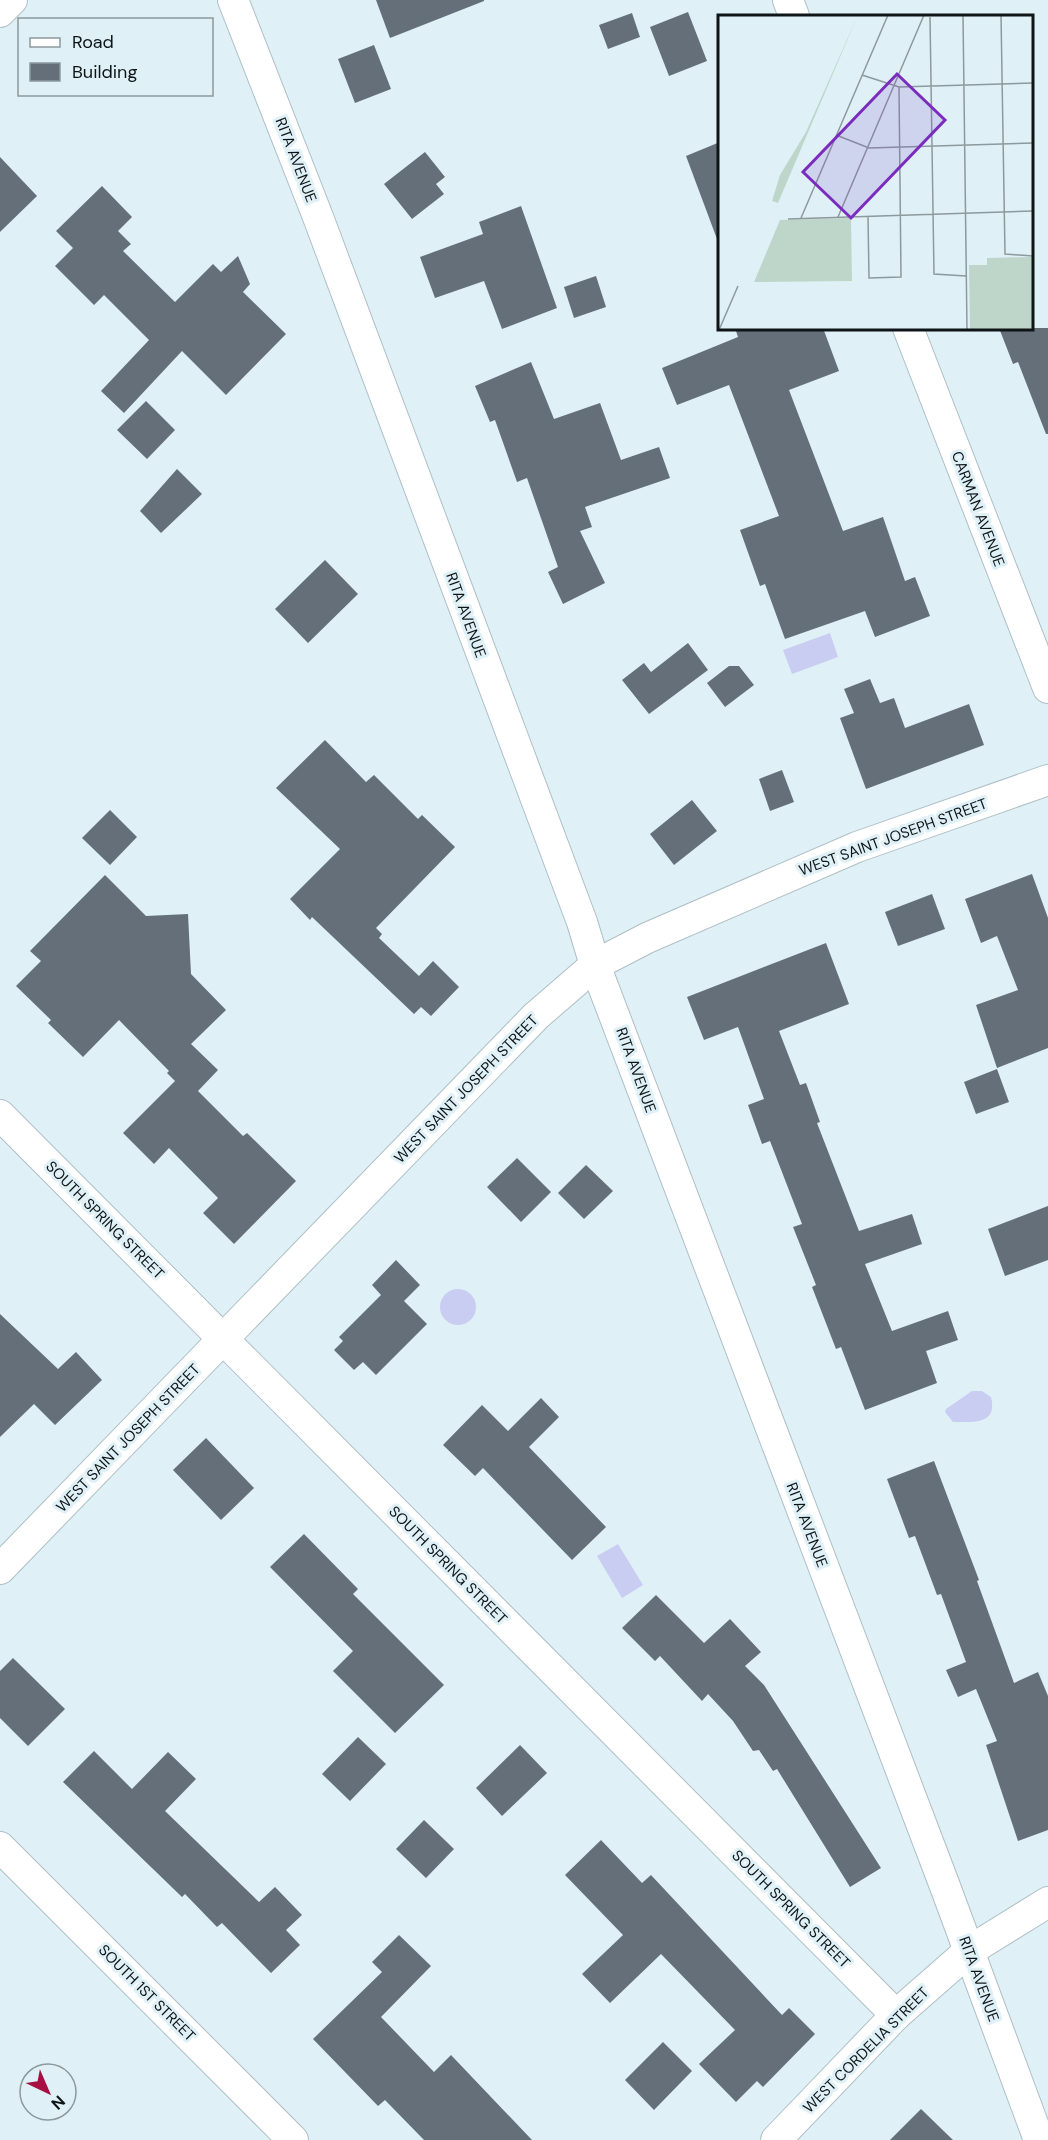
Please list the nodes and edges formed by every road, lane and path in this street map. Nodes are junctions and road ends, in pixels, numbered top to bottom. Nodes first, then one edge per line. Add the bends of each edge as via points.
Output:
1 (12, 0) edge
2 (233, 0) edge
3 (788, 0) edge
4 (0, 12) edge
5 (794, 15) edge
6 (909, 330) edge
7 (1048, 688) edge
8 (1048, 780) edge
9 (595, 965) junction
10 (0, 1114) edge
11 (223, 1340) junction
12 (0, 1569) edge
13 (0, 1846) edge
14 (1048, 1902) edge
15 (969, 1951) junction
16 (897, 2015) junction
17 (293, 2140) edge
18 (776, 2140) edge
19 (1039, 2140) edge

1 - 4 street
2 - 9 street, RITA AVENUE via 327,240
3 - 5 street
6 - 7 street, CARMAN AVENUE
8 - 9 street, WEST SAINT JOSEPH STREET via 857,847 647,938
9 - 11 street, WEST SAINT JOSEPH STREET via 536,1016
9 - 15 street, RITA AVENUE
10 - 11 street, SOUTH SPRING STREET
11 - 12 street, WEST SAINT JOSEPH STREET
11 - 16 street, SOUTH SPRING STREET
13 - 17 street, SOUTH 1ST STREET
14 - 15 street, WEST CORDELIA STREET
15 - 16 street, WEST CORDELIA STREET
15 - 19 street, RITA AVENUE
16 - 18 street, WEST CORDELIA STREET

